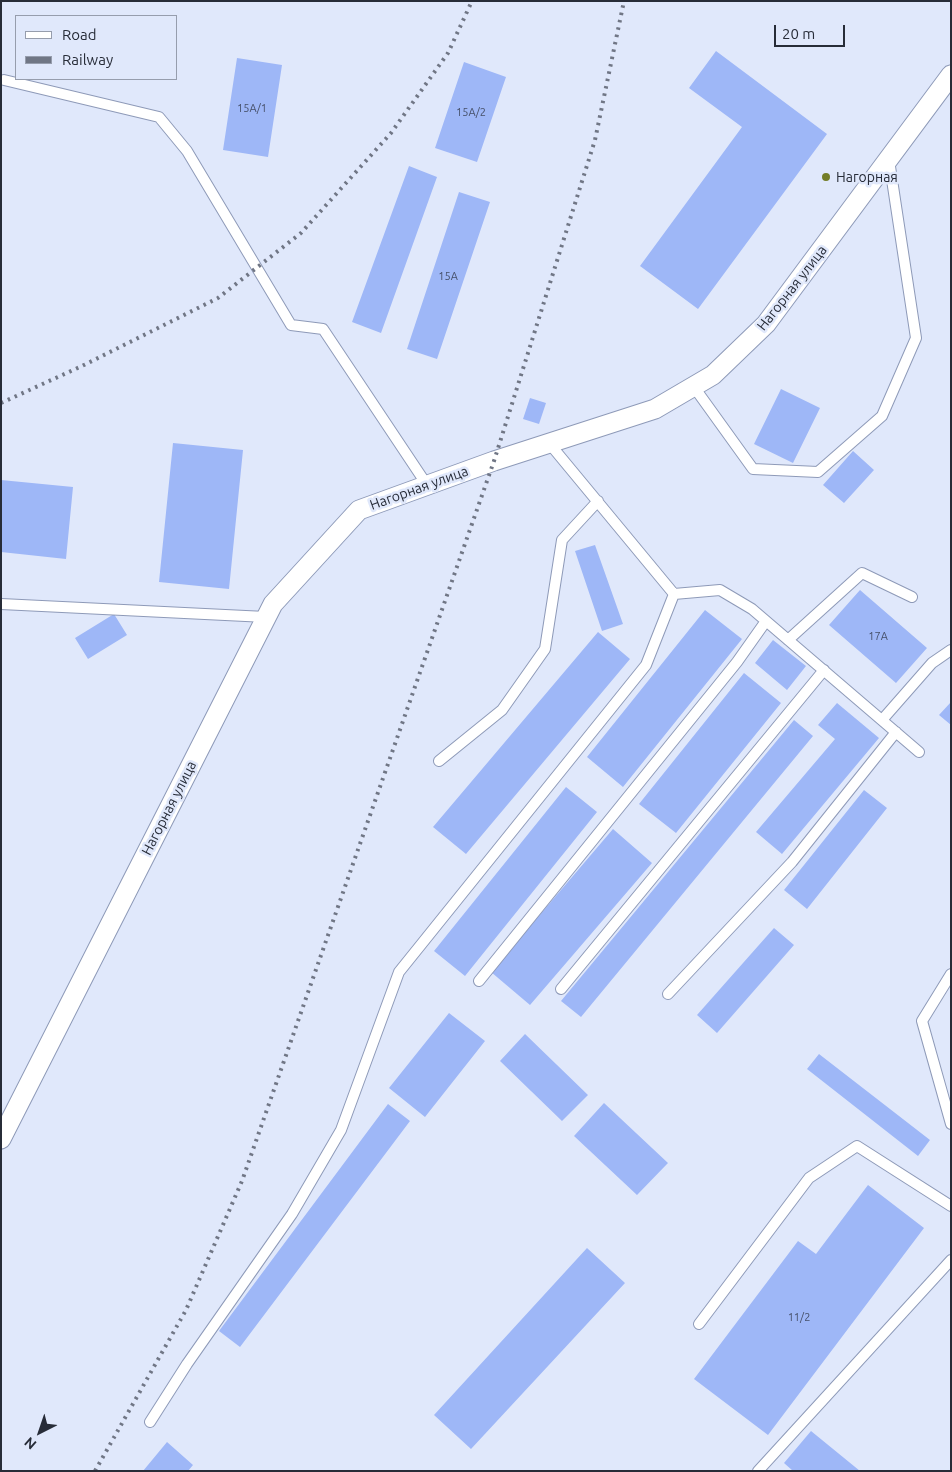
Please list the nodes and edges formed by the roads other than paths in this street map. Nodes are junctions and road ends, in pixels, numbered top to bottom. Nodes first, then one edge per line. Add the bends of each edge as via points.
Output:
1 (951, 75) edge
2 (4, 80) dead end
3 (889, 159) junction
4 (694, 387) junction
5 (550, 442) junction
6 (426, 485) junction
7 (598, 501) junction
8 (674, 594) junction
9 (912, 597) dead end
10 (1, 604) edge
11 (266, 617) junction
12 (766, 620) junction
13 (788, 640) junction
14 (951, 650) edge
15 (824, 670) junction
16 (882, 720) junction
17 (896, 732) junction
18 (919, 752) dead end
19 (439, 761) dead end
20 (951, 974) edge
21 (479, 981) dead end
22 (561, 989) dead end
23 (668, 994) dead end
24 (951, 1124) edge
25 (1, 1139) edge
26 (951, 1206) edge
27 (951, 1260) edge
28 (699, 1324) dead end
29 (150, 1422) dead end
30 (758, 1471) edge

1 - 3 street, Нагорная улица
2 - 6 lane via 160,117 187,151 291,325 323,329
3 - 4 street, Нагорная улица via 766,324 713,375
3 - 4 lane via 916,338 882,416 818,472 753,469
4 - 5 street, Нагорная улица via 655,410
5 - 6 street, Нагорная улица
5 - 7 lane
6 - 11 street, Нагорная улица via 359,510 273,604
7 - 8 lane
7 - 19 lane via 562,540 545,649 502,710
8 - 12 lane via 720,590
8 - 29 lane via 646,665 399,972 341,1130 292,1214
9 - 13 lane via 862,573
10 - 11 lane
11 - 25 street, Нагорная улица
12 - 13 lane
12 - 21 lane via 737,662
13 - 15 lane
14 - 16 lane via 932,663
15 - 16 lane
15 - 22 lane
16 - 17 lane
17 - 18 lane
17 - 23 lane via 792,862
20 - 24 lane via 922,1021
26 - 28 lane via 857,1146 808,1178
27 - 30 lane

